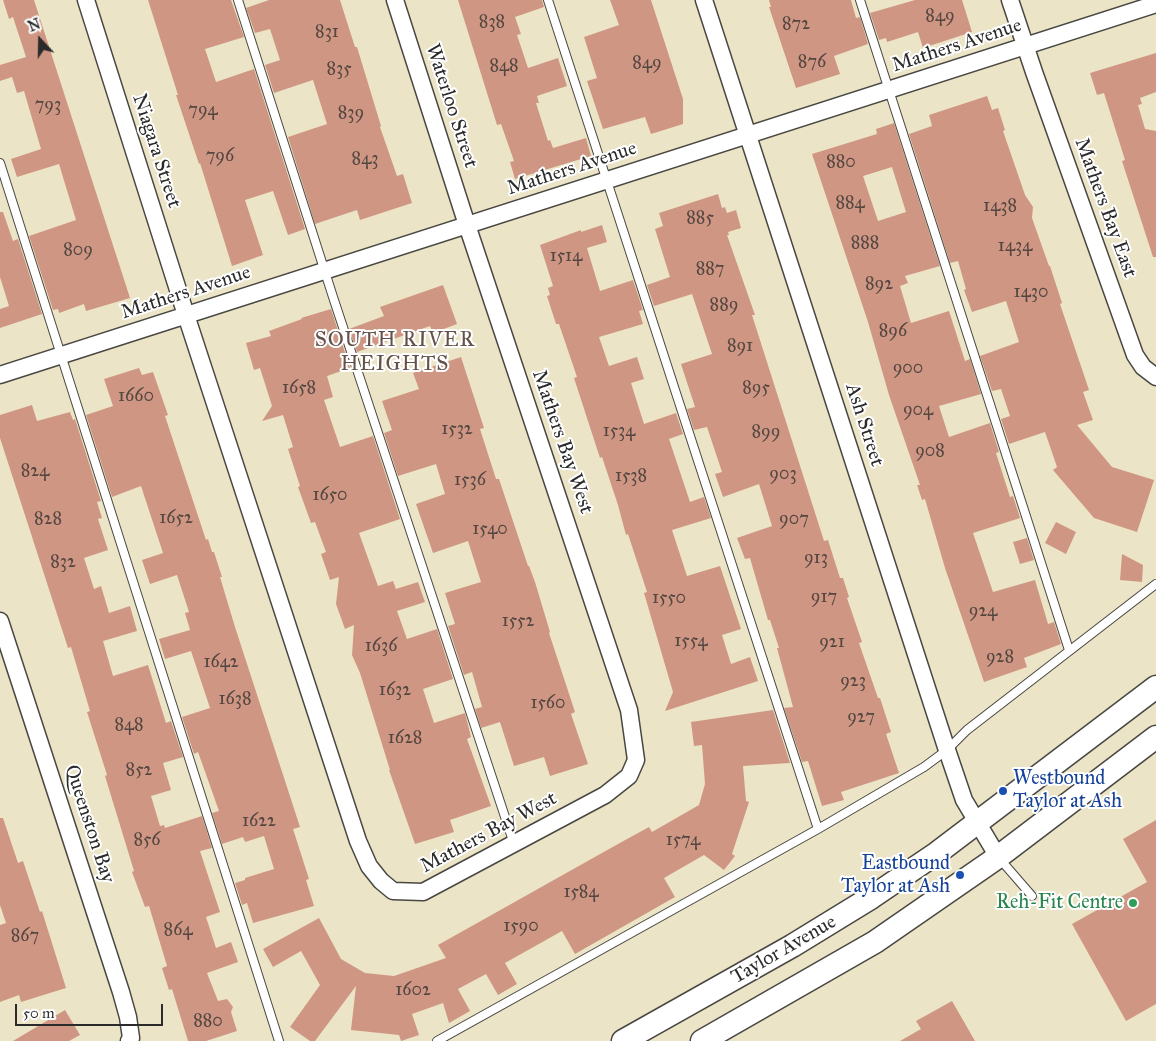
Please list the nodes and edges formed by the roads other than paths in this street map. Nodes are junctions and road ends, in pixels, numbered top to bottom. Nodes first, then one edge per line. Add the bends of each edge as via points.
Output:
1 (86, 0) edge
2 (238, 0) edge
3 (395, 0) edge
4 (548, 0) edge
5 (704, 0) edge
6 (860, 0) edge
7 (1010, 0) edge
8 (1156, 4) edge
9 (1025, 46) junction
10 (889, 90) junction
11 (748, 135) junction
12 (0, 163) edge
13 (606, 180) junction
14 (467, 225) junction
15 (325, 270) junction
16 (186, 314) junction
17 (62, 355) junction
18 (0, 375) edge
19 (1156, 377) edge
20 (1156, 584) edge
21 (0, 621) edge
22 (1069, 650) junction
23 (1156, 687) edge
24 (1156, 737) edge
25 (947, 750) junction
26 (977, 822) junction
27 (818, 828) junction
28 (514, 844) junction
29 (998, 857) junction
30 (1032, 896) dead end
31 (129, 1041) edge
32 (278, 1041) edge
33 (437, 1041) edge
34 (623, 1041) edge
35 (702, 1041) edge

1 - 16 street, Niagara Street
2 - 15 lane
3 - 14 street, Waterloo Street
4 - 13 lane
5 - 11 street, Ash Street
6 - 10 lane
7 - 9 street, Mathers Bay East
8 - 9 street, Mathers Avenue
9 - 10 street, Mathers Avenue
9 - 19 street, Mathers Bay East via 1135,355
10 - 11 street, Mathers Avenue
10 - 22 lane
11 - 13 street, Mathers Avenue
11 - 25 street, Ash Street
12 - 17 lane
13 - 14 street, Mathers Avenue
13 - 27 lane
14 - 15 street, Mathers Avenue
14 - 28 street, Mathers Bay West via 629,710 636,760 629,776 605,795
15 - 16 street, Mathers Avenue
15 - 28 lane
16 - 17 street, Mathers Avenue
16 - 28 street, Mathers Bay West via 369,866 393,890 422,892
17 - 18 street, Mathers Avenue
17 - 32 lane
20 - 22 lane
21 - 31 street, Queenston Bay via 121,992 128,1018
22 - 25 lane via 967,730
23 - 26 main road, Taylor Avenue
24 - 29 main road, Taylor Avenue
25 - 26 street, Ash Street via 964,800
25 - 27 lane via 924,767
26 - 29 street, Ash Street
26 - 34 main road, Taylor Avenue via 916,868 847,913
27 - 33 lane
29 - 30 lane
29 - 35 main road, Taylor Avenue via 874,942

